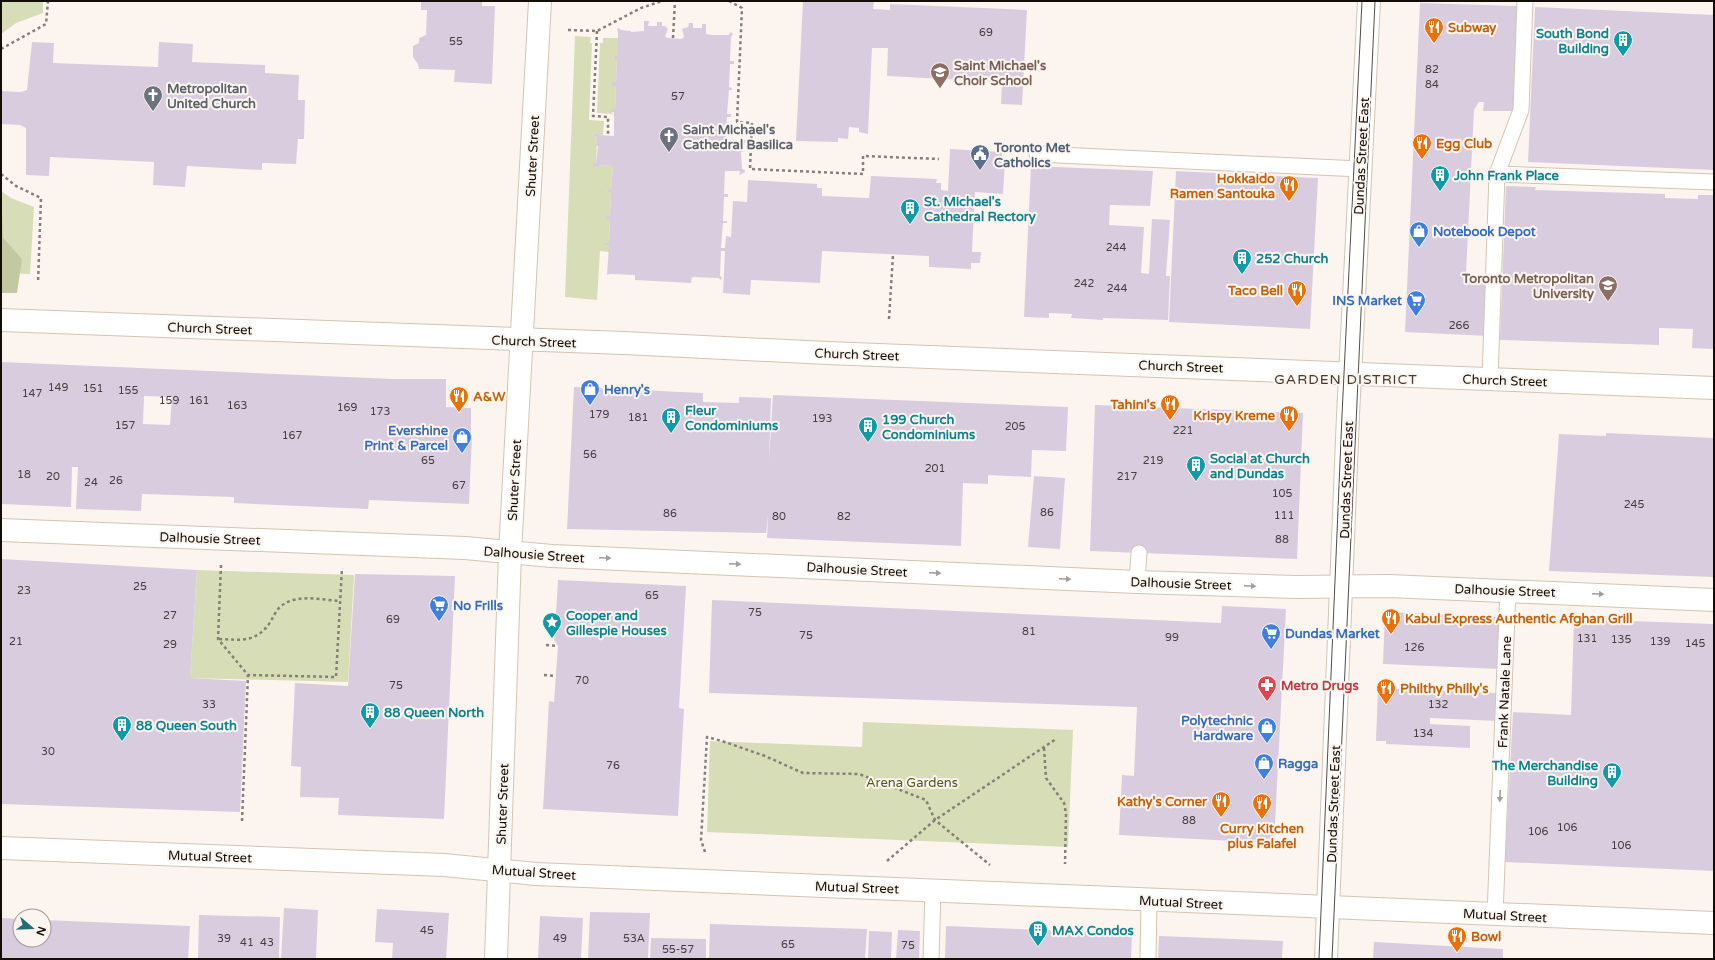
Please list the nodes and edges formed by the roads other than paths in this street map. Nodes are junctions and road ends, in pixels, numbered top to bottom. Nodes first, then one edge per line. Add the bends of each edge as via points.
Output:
1 (540, 1) edge
2 (1368, 1) edge
3 (1525, 1) edge
4 (1037, 154) dead end
5 (1360, 169) junction
6 (1497, 174) junction
7 (1714, 182) edge
8 (1, 320) edge
9 (521, 340) junction
10 (1350, 374) junction
11 (1490, 379) junction
12 (1714, 388) edge
13 (1, 530) edge
14 (510, 552) junction
15 (1139, 553) dead end
16 (1137, 582) junction
17 (1342, 587) junction
18 (1508, 590) junction
19 (1714, 600) edge
20 (1, 848) edge
21 (500, 870) junction
22 (933, 890) junction
23 (1149, 900) junction
24 (1329, 907) junction
25 (1495, 915) junction
26 (1714, 923) edge
27 (496, 959) edge
28 (931, 959) edge
29 (1148, 959) edge
30 (1326, 959) edge

1 - 9 street, Shuter Street
2 - 5 street, Dundas Street East
3 - 6 lane via 1521,110
4 - 5 lane
5 - 10 street, Dundas Street East
6 - 7 lane
6 - 11 lane via 1499,264
8 - 9 street, Church Street
9 - 10 street, Church Street
9 - 14 street, Shuter Street
10 - 11 street, Church Street
10 - 17 street, Dundas Street East
11 - 12 street, Church Street
13 - 14 street, Dalhousie Street via 465,548
14 -> 16 street, Dalhousie Street
14 - 21 street, Shuter Street
15 - 16 lane
16 -> 17 street, Dalhousie Street
17 - 18 street, Dalhousie Street
17 - 24 street, Dundas Street East
18 -> 19 street, Dalhousie Street
18 -> 25 lane, Frank Natale Lane
20 - 21 street, Mutual Street via 444,865
21 - 22 street, Mutual Street via 536,874
21 - 27 street, Shuter Street
22 - 23 street, Mutual Street
22 - 28 lane
23 - 24 street, Mutual Street
23 - 29 lane
24 - 25 street, Mutual Street
24 - 30 street, Dundas Street East
25 - 26 street, Mutual Street

